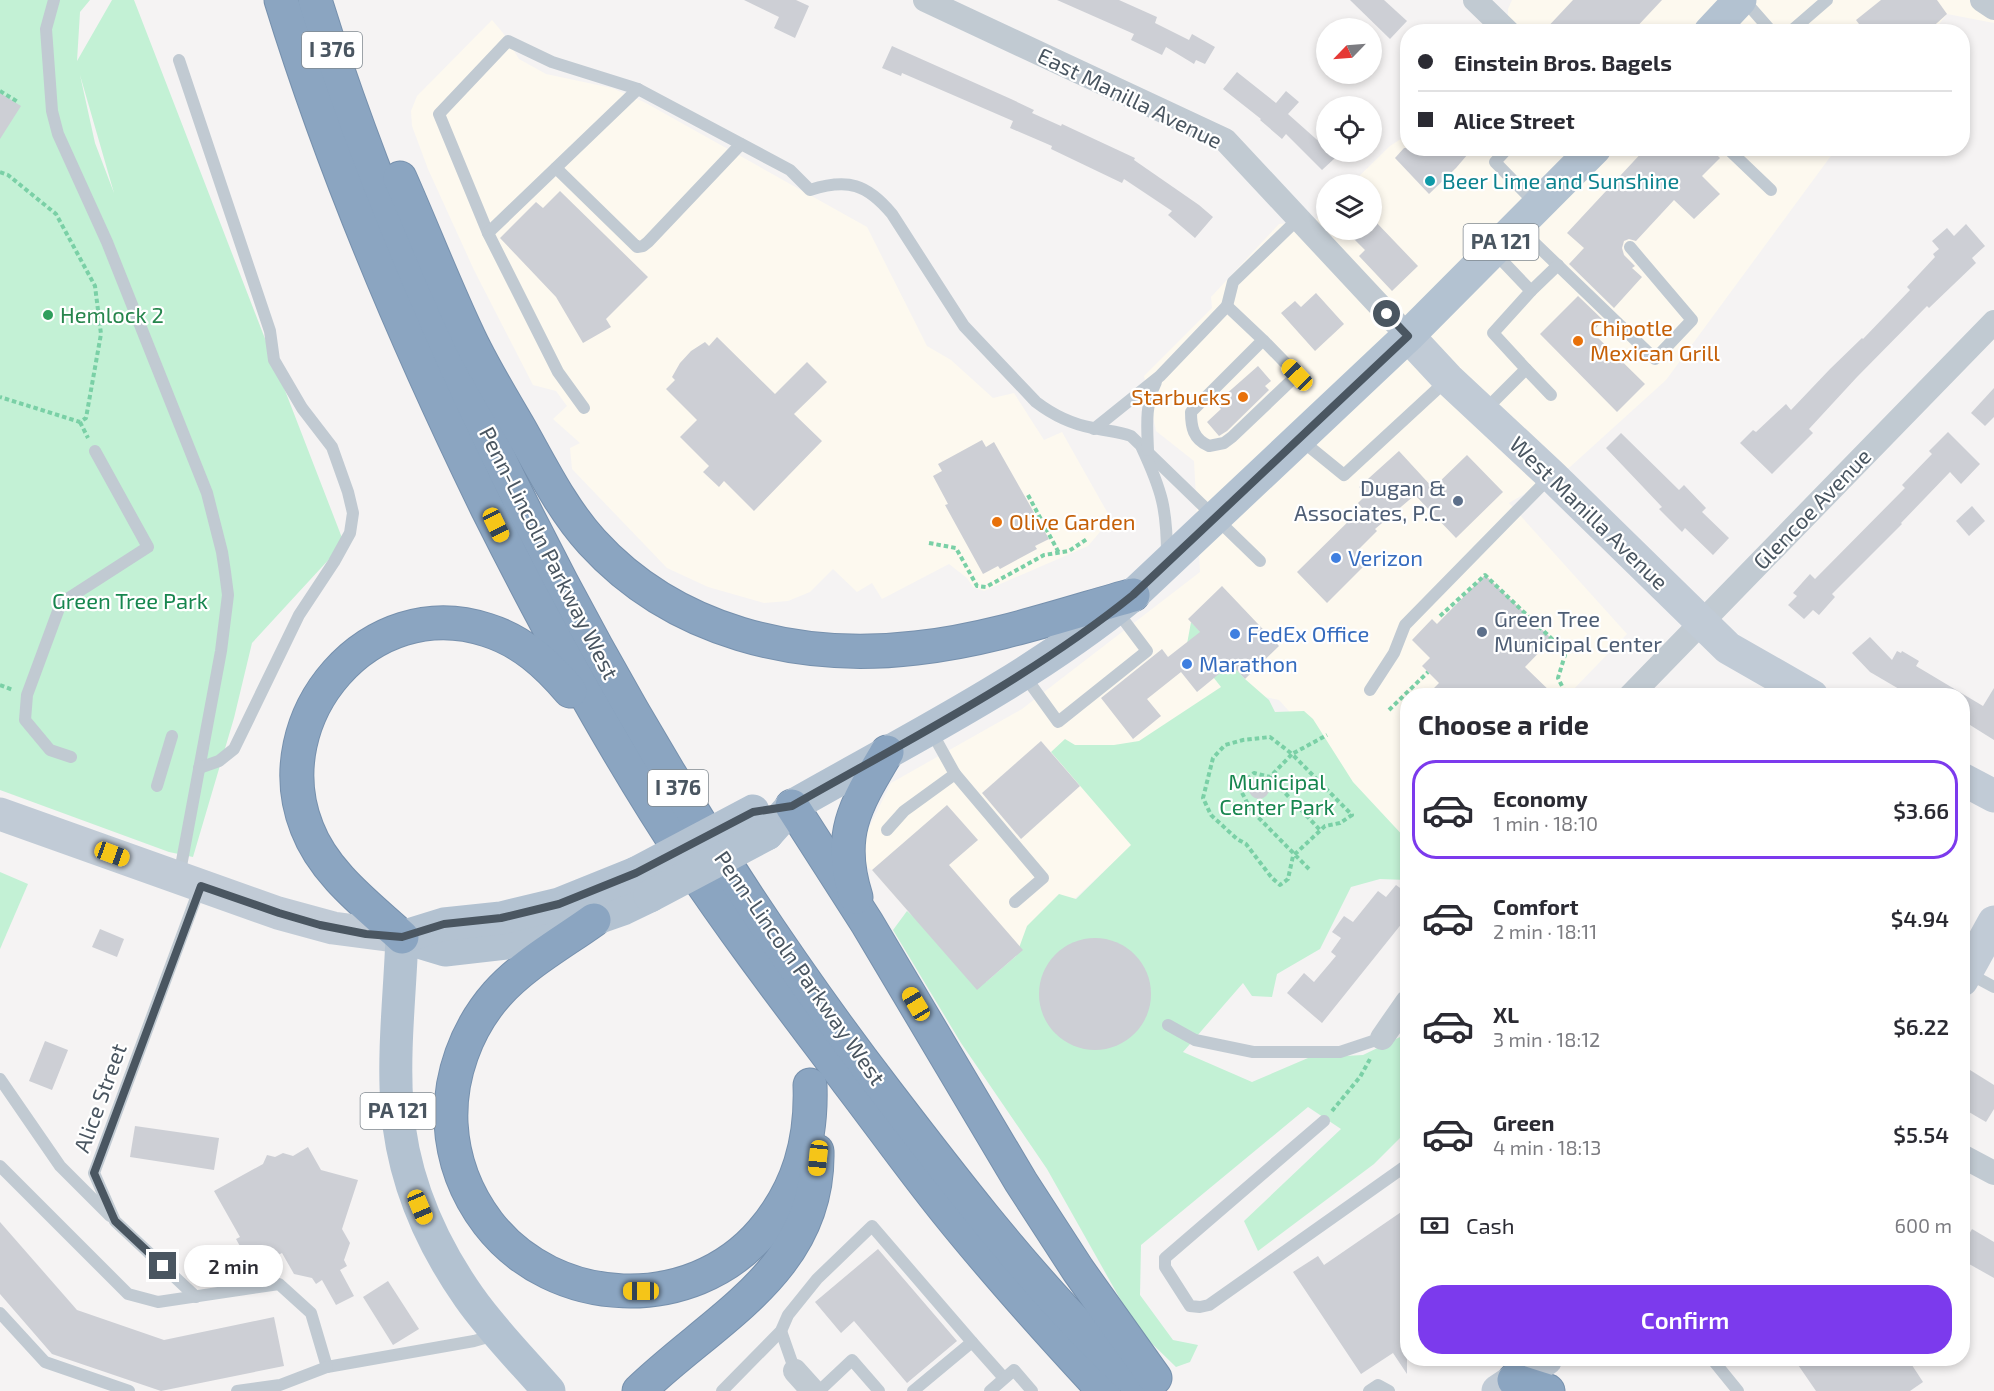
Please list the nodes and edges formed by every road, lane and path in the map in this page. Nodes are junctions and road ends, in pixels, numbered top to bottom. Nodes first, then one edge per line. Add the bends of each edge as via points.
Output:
1 (54, 0) edge
2 (281, 0) edge
3 (315, 0) edge
4 (335, 0) edge
5 (925, 0) edge
6 (1475, 0) edge
7 (1742, 0) edge
8 (1827, 0) edge
9 (1982, 0) edge
10 (1994, 8) edge
11 (1500, 24) edge
12 (1718, 24) edge
13 (1764, 24) edge
14 (1799, 24) edge
15 (179, 60) dead end
16 (638, 88) junction
17 (0, 91) edge
18 (18, 102) dead end
19 (741, 144) junction
20 (1501, 156) edge
21 (1587, 156) edge
22 (1735, 156) edge
23 (556, 168) junction
24 (0, 172) edge
25 (1771, 190) dead end
26 (1528, 216) junction
27 (1298, 219) junction
28 (488, 232) junction
29 (1630, 247) dead end
30 (1493, 251) junction
31 (1558, 266) junction
32 (1531, 291) junction
33 (1227, 306) junction
34 (1994, 322) edge
35 (1408, 336) junction
36 (1263, 340) junction
37 (1526, 369) junction
38 (1160, 376) junction
39 (1448, 379) junction
40 (1551, 395) dead end
41 (0, 397) edge
42 (584, 408) dead end
43 (1483, 411) junction
44 (1095, 429) junction
45 (1299, 438) junction
46 (1143, 446) junction
47 (95, 451) dead end
48 (1551, 476) junction
49 (1028, 495) dead end
50 (1216, 518) junction
51 (1087, 538) dead end
52 (928, 543) dead end
53 (1059, 553) junction
54 (1260, 561) dead end
55 (1167, 565) junction
56 (1125, 602) junction
57 (1440, 616) dead end
58 (1702, 623) junction
59 (1428, 672) dead end
60 (1023, 674) junction
61 (1412, 688) edge
62 (1563, 688) edge
63 (1638, 688) edge
64 (1797, 688) edge
65 (1370, 690) dead end
66 (1400, 699) edge
67 (1389, 710) dead end
68 (930, 728) junction
69 (1326, 735) dead end
70 (172, 736) dead end
71 (617, 748) junction
72 (887, 752) junction
73 (1292, 754) junction
74 (71, 757) dead end
75 (199, 768) junction
76 (955, 774) junction
77 (1270, 777) junction
78 (1970, 782) edge
79 (157, 786) dead end
80 (1994, 796) edge
81 (792, 806) junction
82 (0, 814) edge
83 (887, 830) dead end
84 (1321, 831) junction
85 (1295, 855) junction
86 (1309, 869) dead end
87 (190, 882) junction
88 (643, 884) junction
89 (1015, 902) dead end
90 (594, 920) junction
91 (1994, 922) edge
92 (867, 923) junction
93 (402, 937) junction
94 (743, 943) junction
95 (1971, 977) edge
96 (1400, 1012) edge
97 (1168, 1025) dead end
98 (1382, 1038) junction
99 (0, 1079) edge
100 (810, 1085) junction
101 (1324, 1121) joint
102 (1970, 1160) edge
103 (0, 1166) edge
104 (1400, 1170) edge
105 (1994, 1173) edge
106 (115, 1221) junction
107 (196, 1297) junction
108 (0, 1313) edge
109 (781, 1331) junction
110 (499, 1334) junction
111 (972, 1342) junction
112 (1535, 1366) edge
113 (1718, 1366) edge
114 (327, 1367) junction
115 (795, 1371) joint
116 (1004, 1378) junction
117 (1506, 1385) edge
118 (639, 1390) edge
119 (129, 1391) edge
120 (237, 1391) edge
121 (549, 1391) edge
122 (722, 1391) edge
123 (813, 1391) edge
124 (819, 1391) edge
125 (879, 1391) edge
126 (913, 1391) edge
127 (990, 1391) edge
128 (1032, 1391) edge
129 (1104, 1391) edge
130 (1145, 1391) edge
131 (1165, 1391) edge
132 (1369, 1391) edge
133 (1389, 1391) edge
134 (1548, 1391) edge
135 (1738, 1391) edge

1 - 75 lane, Alice Street via 46,29 52,111 58,134 107,242 207,493 222,552 228,595
2 - 71 highway, Penn-Lincoln Parkway West / I 376 via 351,198 425,375 511,556
3 - 130 highway, Penn-Lincoln Parkway West / I 376 via 380,187 454,362 579,617 670,775 797,970 911,1124 1040,1281
4 - 56 highway via 383,137 468,335 573,518 591,541 632,579 677,609 725,630 801,647 848,650 949,644
5 - 27 street, East Manilla Avenue via 1225,140
6 - 11 street
7 - 12 main road
7 - 13 lane
8 - 14 lane
9 - 10 street
15 - 75 lane via 270,331 274,360 302,408 332,447 353,513 350,533 299,615 234,749 219,761
16 - 19 lane
16 - 23 lane
16 - 28 lane via 552,62 508,40 439,114
17 - 18 path
19 - 23 lane via 648,242 638,247
19 - 44 lane via 790,170 810,190 838,183 854,185 881,201 964,326 1042,407
20 - 26 lane via 1495,162
21 - 26 main road, PA 121
22 - 25 lane
23 - 28 lane
24 - 41 path via 56,214 95,286 101,334 86,418 80,422
26 - 30 main road, PA 121
26 - 31 lane
27 - 33 lane via 1233,282
27 - 35 street, East Manilla Avenue
28 - 42 lane via 558,372
29 - 31 lane via 1692,320 1655,359
30 - 32 lane
30 - 35 main road, PA 121
31 - 32 lane
32 - 37 lane via 1492,333
33 - 36 lane
33 - 38 lane
34 - 58 street, Glencoe Avenue
35 - 39 street, West Manilla Avenue
35 - 45 main road, PA 121
36 - 36 lane via 1191,412 1193,432 1203,443 1217,445 1232,437 1297,375
37 - 40 lane
37 - 43 lane
38 - 44 lane
38 - 46 lane via 1149,396
39 - 43 street, West Manilla Avenue
39 - 45 lane via 1344,475
43 - 48 street, West Manilla Avenue
44 - 46 lane via 1121,432
45 - 50 main road, PA 121
46 - 50 lane
46 - 55 lane via 1163,498
47 - 74 lane via 148,547 61,603 50,631 27,695 25,720 50,750
48 - 58 street, West Manilla Avenue
48 - 65 lane via 1405,625 1394,653
49 - 53 path
50 - 54 lane
50 - 55 main road, PA 121
51 - 53 path
52 - 53 path via 956,548 977,586 986,587 1044,555
55 - 56 main road, PA 121
56 - 60 main road, PA 121
56 - 60 lane via 1147,651 1058,722
57 - 62 path via 1485,575 1566,655 1558,678
58 - 63 street, Glencoe Avenue
58 - 64 street, West Manilla Avenue via 1740,657
59 - 61 path
60 - 68 main road, PA 121
66 - 67 path
68 - 72 main road, PA 121
68 - 76 lane
69 - 73 path
70 - 79 lane
71 - 93 highway via 538,658 523,646 486,629 448,624 410,627 374,642 344,664 319,694 303,730 297,771 301,811 327,863
71 - 94 highway, Penn-Lincoln Parkway West / I 376
72 - 81 main road, PA 121
72 - 92 highway via 861,796 847,848 851,882
73 - 77 path
73 - 84 path via 1352,815
73 - 85 path via 1270,737 1225,745 1213,758 1203,798 1211,815 1246,844 1280,885 1288,879
75 - 87 lane, Alice Street
76 - 83 lane via 904,811
76 - 89 lane via 1043,878
77 - 84 path
77 - 85 path via 1254,773 1239,787 1251,810
78 - 80 street
81 - 88 main road, PA 121, bridge
81 - 92 highway
82 - 87 street
84 - 85 path
85 - 86 path
87 - 93 street via 320,925
87 - 106 lane, Alice Street via 94,1173
88 - 90 main road, PA 121
88 - 93 main road, PA 121 via 501,918 444,924
90 - 93 main road, PA 121 via 537,937 475,948 445,950
90 - 100 highway via 497,994 472,1030 456,1072 451,1101 452,1133 462,1176 481,1213 510,1247 547,1273 592,1289 641,1291 685,1283 707,1274 728,1262 762,1232 787,1195 807,1143
91 - 95 street
92 - 131 highway via 1022,1182 1097,1298
93 - 110 main road, PA 121 via 396,1083 404,1156 420,1207 441,1252
94 - 100 highway via 783,1011
94 - 129 highway, Penn-Lincoln Parkway West / I 376 via 946,1212
96 - 98 street
97 - 98 lane via 1195,1040 1253,1052 1340,1052
98 - 101 path via 1360,1077
99 - 106 lane via 60,1166
100 - 118 highway via 818,1158 810,1204 794,1244 756,1290
101 - 104 lane via 1165,1258 1165,1267 1190,1306 1209,1305
102 - 105 street
103 - 107 lane via 128,1294 158,1302
106 - 107 lane, Alice Street
107 - 114 lane via 279,1284 311,1312
108 - 119 lane via 45,1362
109 - 111 lane via 788,1315 817,1279 872,1226
109 - 115 lane
109 - 122 lane
110 - 114 lane
110 - 121 main road, PA 121
111 - 116 lane
111 - 126 lane
112 - 117 street
113 - 135 lane
114 - 120 lane via 280,1385
115 - 123 street
116 - 127 lane
116 - 128 lane via 1014,1370
117 - 134 highway
124 - 125 lane via 852,1360
132 - 133 lane via 1378,1385

